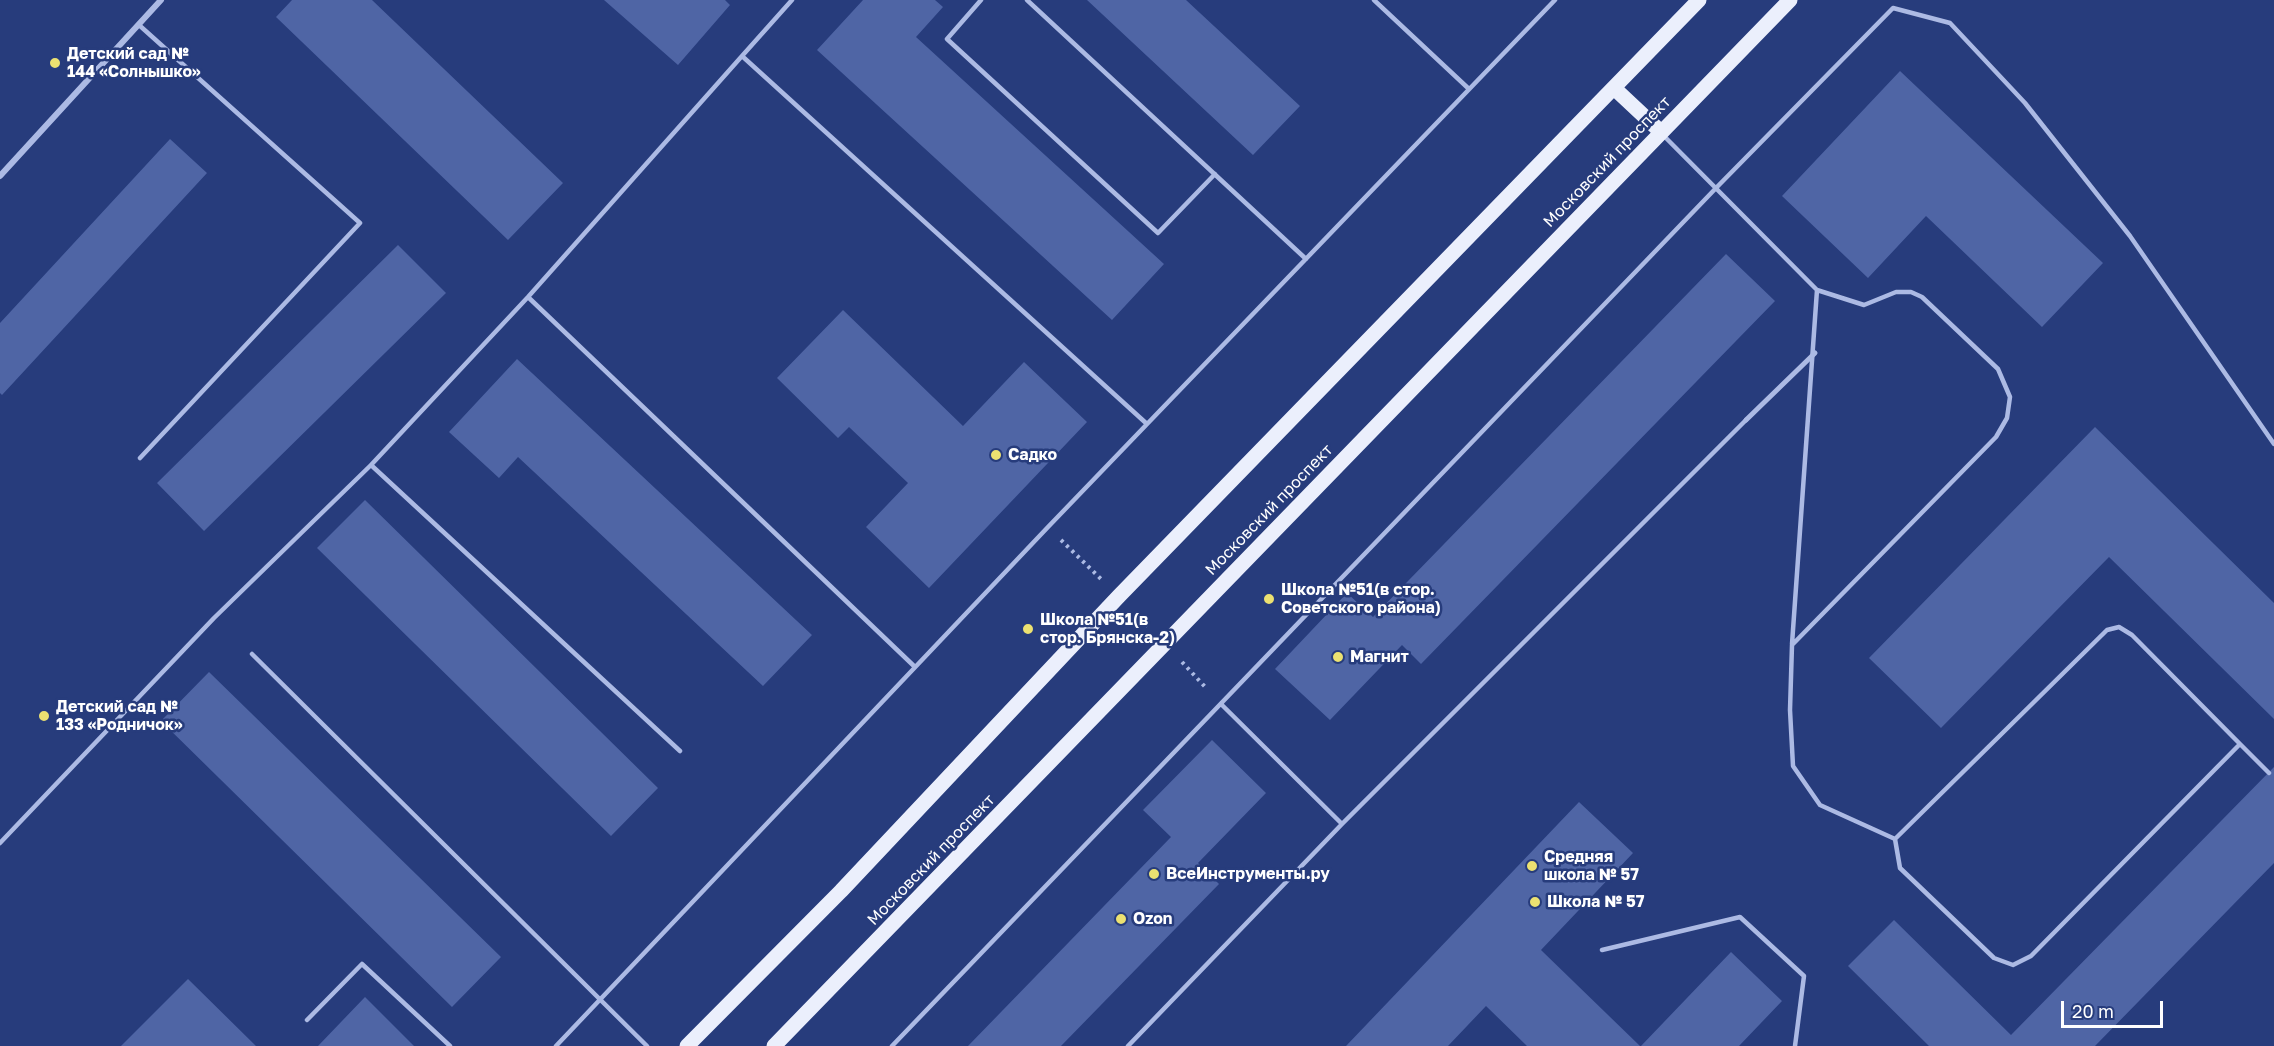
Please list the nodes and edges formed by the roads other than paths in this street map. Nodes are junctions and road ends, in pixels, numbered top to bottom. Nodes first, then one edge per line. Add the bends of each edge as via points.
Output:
1 (161, 0) edge
2 (792, 0) edge
3 (981, 0) edge
4 (1027, 0) edge
5 (1374, 0) edge
6 (1555, 0) edge
7 (1699, 0) edge
8 (1790, 0) edge
9 (139, 25) junction
10 (742, 56) junction
11 (1614, 88) junction
12 (1469, 89) junction
13 (1661, 132) junction
14 (1215, 174) junction
15 (0, 176) edge
16 (1717, 187) junction
17 (1306, 259) junction
18 (1817, 291) junction
19 (528, 297) junction
20 (1815, 353) junction
21 (1746, 420) joint
22 (1147, 424) junction
23 (2274, 444) edge
24 (140, 458) dead end
25 (371, 465) junction
26 (1792, 645) junction
27 (252, 654) dead end
28 (915, 667) junction
29 (1221, 704) junction
30 (2240, 744) junction
31 (680, 751) dead end
32 (2269, 772) dead end
33 (1342, 824) junction
34 (1895, 839) junction
35 (0, 843) edge
36 (1602, 950) dead end
37 (600, 999) junction
38 (308, 1020) dead end
39 (450, 1046) edge
40 (556, 1046) edge
41 (647, 1046) edge
42 (687, 1046) edge
43 (774, 1046) edge
44 (892, 1046) edge
45 (1128, 1046) edge
46 (1795, 1046) edge

1 - 9 street
2 - 10 lane
3 - 14 lane via 947,39 1158,233
4 - 14 lane
5 - 12 lane
6 - 12 lane
7 - 11 main road
8 - 13 main road, Московский проспект
9 - 15 street
9 - 24 lane via 360,223
10 - 19 lane
10 - 22 lane
11 - 13 main road
11 - 42 main road
12 - 17 lane
13 - 16 lane
13 - 43 main road, Московский проспект
14 - 17 lane
16 - 18 lane
16 - 23 lane via 1893,8 1950,23 2025,103 2130,236
16 - 29 lane
17 - 22 lane
18 - 20 lane
18 - 26 lane via 1864,305 1896,291 1922,297 1998,369 2010,396 2007,418 1996,437
19 - 25 lane
19 - 28 lane
20 - 21 street
20 - 26 lane
21 - 33 lane
22 - 28 lane
25 - 31 lane
25 - 35 lane via 214,618
26 - 34 lane via 1793,766 1820,805
27 - 37 lane
28 - 37 lane
29 - 33 lane
29 - 44 lane
30 - 32 lane
30 - 34 lane via 2132,635 2119,627 2107,630
30 - 34 lane via 2031,956 2013,965 1994,958 1900,868
33 - 45 lane
36 - 46 lane via 1740,917 1803,976
37 - 40 lane
37 - 41 lane
38 - 39 lane via 362,964

